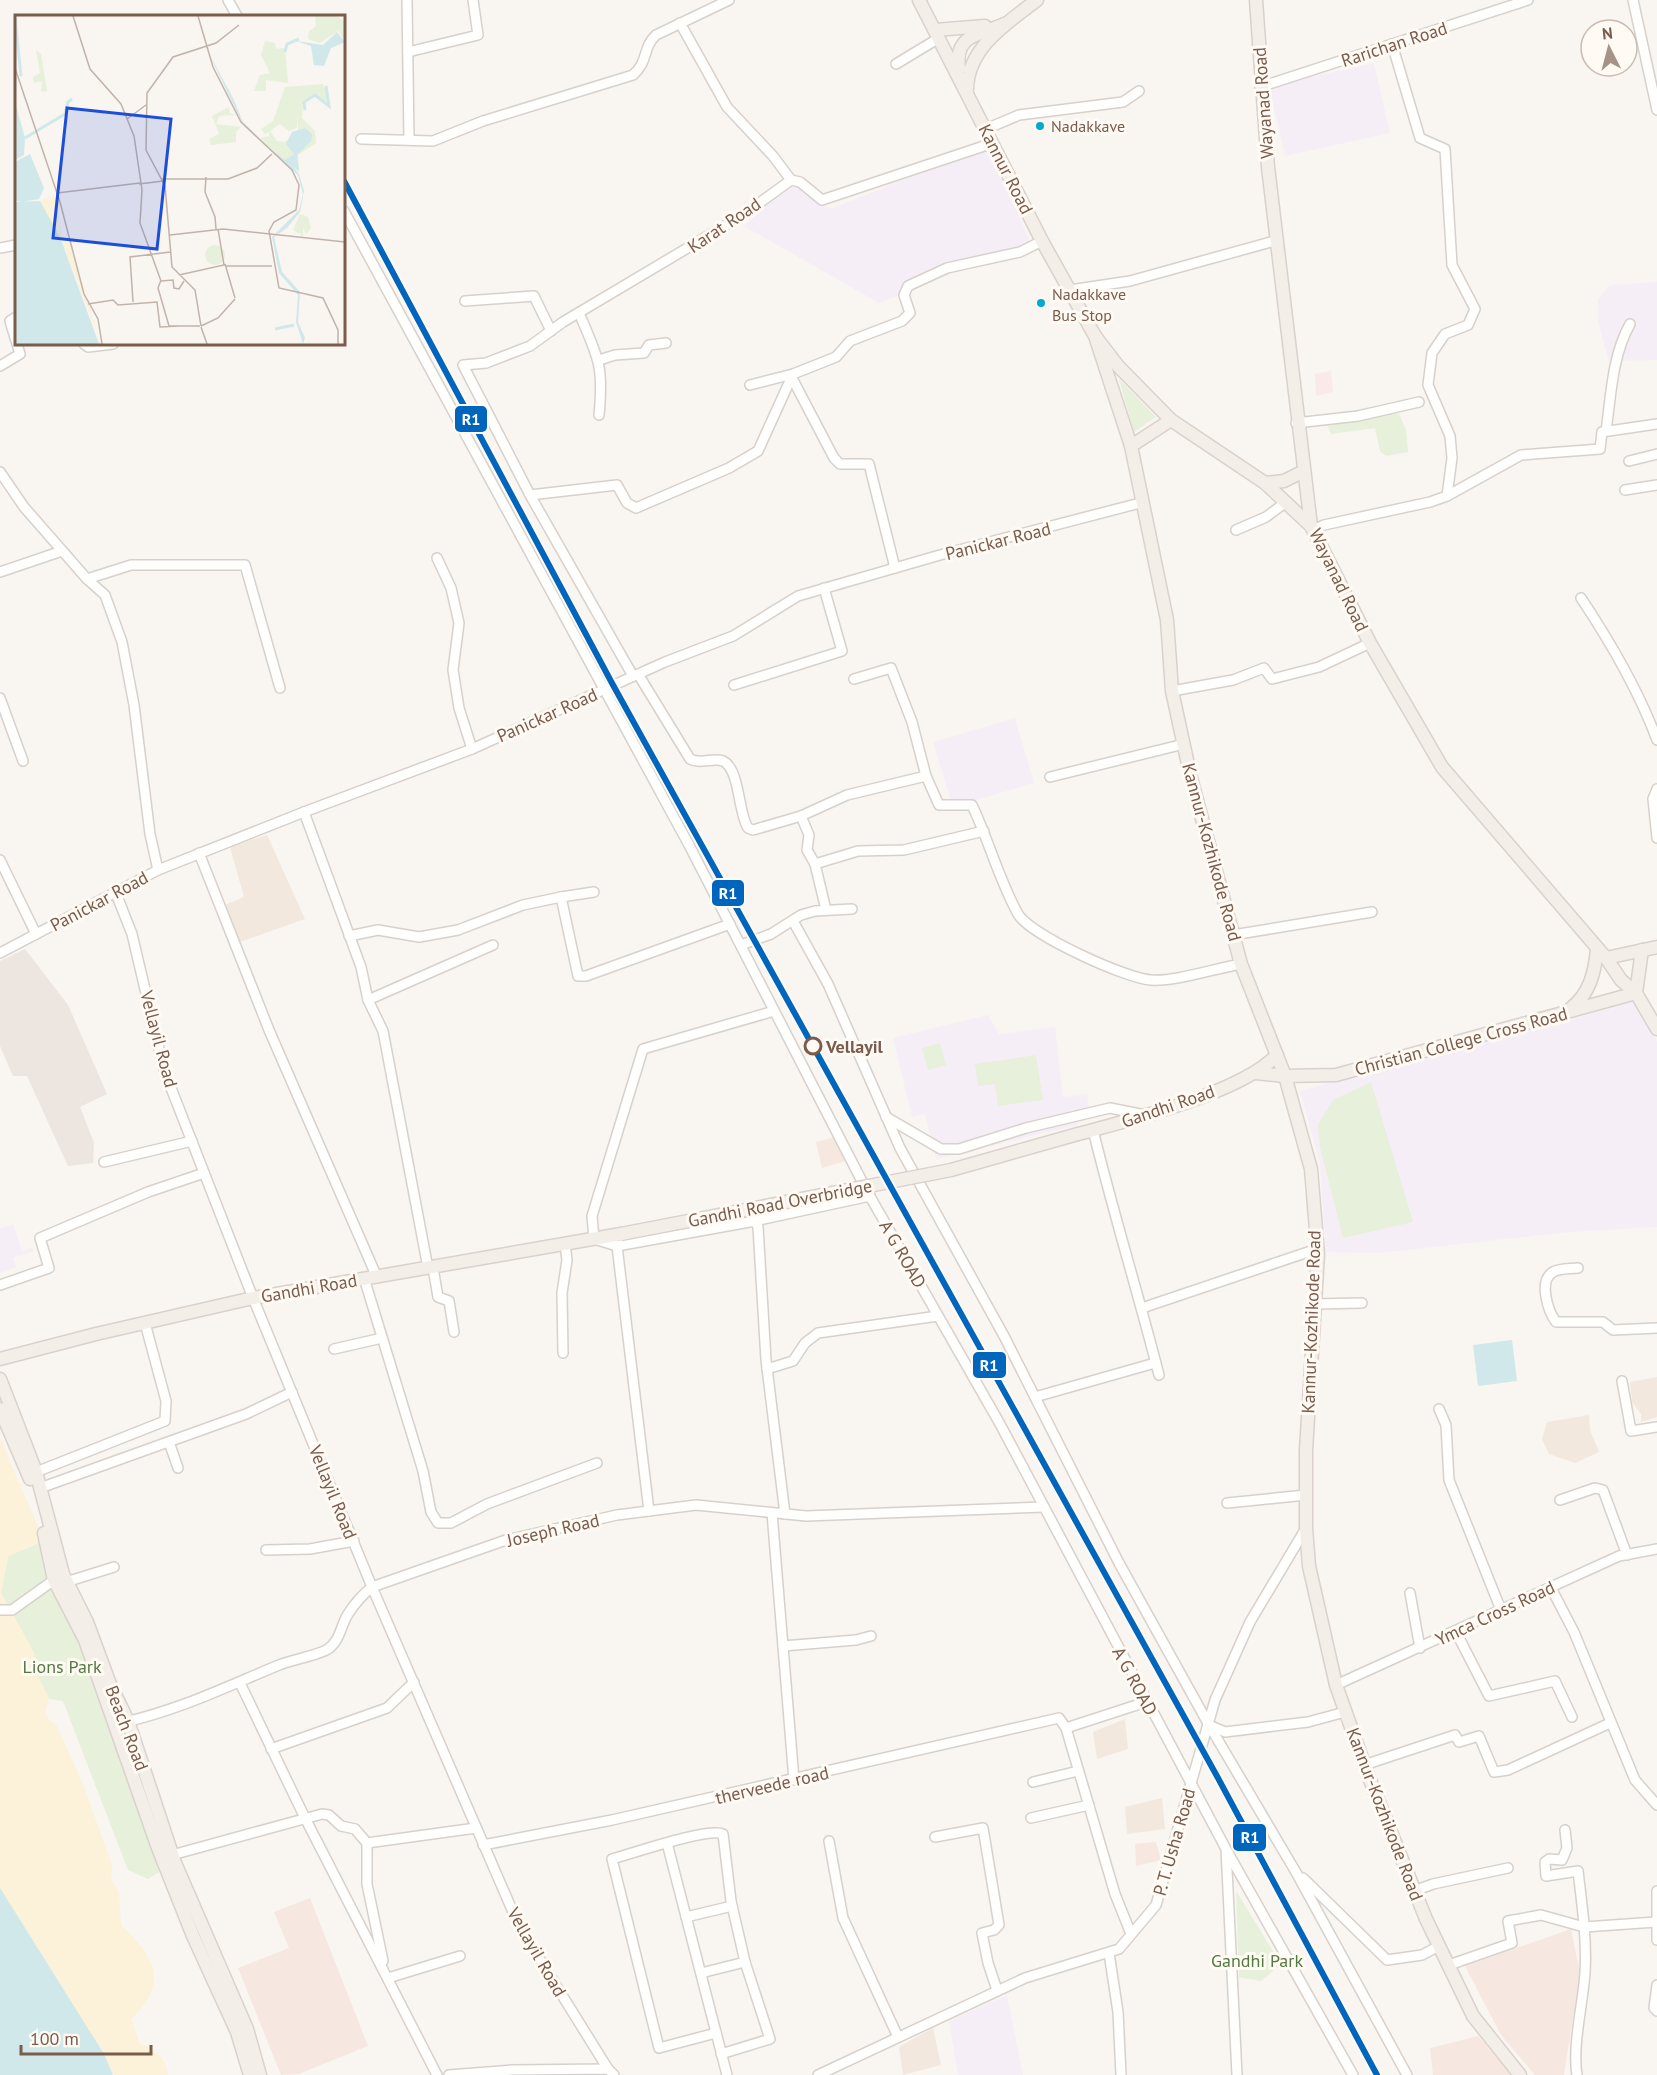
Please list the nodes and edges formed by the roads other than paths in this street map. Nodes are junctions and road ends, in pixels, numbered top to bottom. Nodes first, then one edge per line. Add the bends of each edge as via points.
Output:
1 (228, 0) edge
2 (407, 0) edge
3 (473, 0) edge
4 (729, 0) edge
5 (919, 0) edge
6 (1037, 0) edge
7 (1256, 0) edge
8 (1528, 0) edge
9 (1633, 0) edge
10 (1507, 3) edge
11 (236, 15) edge
12 (1010, 21) junction
13 (680, 23) junction
14 (937, 34) junction
15 (1392, 44) junction
16 (408, 52) junction
17 (896, 64) dead end
18 (960, 79) junction
19 (1260, 87) junction
20 (967, 91) junction
21 (1139, 91) dead end
22 (1657, 111) edge
23 (986, 129) junction
24 (361, 139) dead end
25 (409, 140) junction
26 (993, 143) junction
27 (791, 180) junction
28 (345, 213) edge
29 (1278, 240) junction
30 (1042, 241) junction
31 (15, 245) edge
32 (0, 248) edge
33 (1070, 290) junction
34 (465, 301) dead end
35 (579, 313) junction
36 (15, 318) edge
37 (1630, 324) dead end
38 (552, 331) junction
39 (15, 336) edge
40 (1095, 336) junction
41 (666, 343) dead end
42 (18, 345) edge
43 (85, 345) edge
44 (109, 345) edge
45 (599, 360) junction
46 (0, 366) edge
47 (792, 376) junction
48 (750, 385) dead end
49 (1419, 402) dead end
50 (599, 415) dead end
51 (1171, 420) junction
52 (1296, 423) junction
53 (1657, 424) edge
54 (1606, 431) junction
55 (1131, 446) junction
56 (1657, 454) edge
57 (1629, 461) dead end
58 (0, 472) edge
59 (1302, 472) junction
60 (1265, 483) junction
61 (1657, 485) edge
62 (1625, 490) dead end
63 (530, 495) junction
64 (1447, 495) junction
65 (1286, 502) junction
66 (1140, 503) junction
67 (1312, 528) junction
68 (1236, 530) dead end
69 (62, 551) junction
70 (437, 558) dead end
71 (895, 568) junction
72 (0, 572) edge
73 (87, 579) junction
74 (824, 588) junction
75 (1581, 598) dead end
76 (1370, 643) junction
77 (635, 675) junction
78 (854, 679) dead end
79 (734, 685) dead end
80 (280, 688) dead end
81 (603, 690) junction
82 (1172, 691) junction
83 (0, 698) edge
84 (1657, 740) edge
85 (1184, 744) junction
86 (472, 749) junction
87 (23, 761) dead end
88 (926, 776) junction
89 (1050, 777) dead end
90 (1657, 789) edge
91 (303, 812) junction
92 (801, 816) junction
93 (984, 831) junction
94 (1657, 838) edge
95 (199, 853) junction
96 (0, 860) edge
97 (815, 864) junction
98 (158, 870) junction
99 (115, 891) junction
100 (594, 892) dead end
101 (561, 897) junction
102 (852, 909) dead end
103 (826, 910) junction
104 (1372, 912) dead end
105 (793, 921) junction
106 (730, 924) junction
107 (36, 934) junction
108 (1233, 935) junction
109 (350, 936) junction
110 (493, 945) dead end
111 (741, 945) junction
112 (1657, 947) edge
113 (1597, 949) junction
114 (1642, 950) junction
115 (0, 953) edge
116 (1606, 958) junction
117 (1241, 964) junction
118 (1635, 993) junction
119 (368, 1000) junction
120 (774, 1011) junction
121 (1565, 1012) junction
122 (1657, 1029) edge
123 (1277, 1055) junction
124 (1256, 1073) junction
125 (1285, 1076) junction
126 (1145, 1115) junction
127 (886, 1117) junction
128 (1093, 1130) junction
129 (1078, 1134) joint
130 (192, 1141) junction
131 (104, 1162) dead end
132 (204, 1173) junction
133 (870, 1196) junction
134 (755, 1221) junction
135 (621, 1234) joint
136 (594, 1239) junction
137 (565, 1244) junction
138 (617, 1246) junction
139 (1317, 1249) junction
140 (430, 1268) junction
141 (1578, 1268) dead end
142 (370, 1277) junction
143 (0, 1286) edge
144 (254, 1298) junction
145 (1362, 1303) dead end
146 (1314, 1304) junction
147 (1142, 1308) junction
148 (938, 1316) junction
149 (145, 1323) junction
150 (1657, 1328) edge
151 (454, 1332) dead end
152 (382, 1338) junction
153 (334, 1349) dead end
154 (563, 1353) dead end
155 (0, 1359) edge
156 (1155, 1363) junction
157 (767, 1369) junction
158 (1158, 1375) dead end
159 (0, 1379) edge
160 (1622, 1381) dead end
161 (292, 1392) junction
162 (1035, 1397) junction
163 (1438, 1408) dead end
164 (0, 1409) edge
165 (1657, 1427) edge
166 (169, 1442) junction
167 (597, 1463) dead end
168 (178, 1468) dead end
169 (36, 1472) junction
170 (40, 1488) junction
171 (1306, 1495) junction
172 (1560, 1500) dead end
173 (1227, 1503) dead end
174 (1044, 1507) junction
175 (649, 1511) junction
176 (772, 1513) junction
177 (785, 1514) junction
178 (1306, 1528) junction
179 (354, 1541) junction
180 (1657, 1549) edge
181 (266, 1550) dead end
182 (1627, 1555) junction
183 (114, 1567) dead end
184 (60, 1581) junction
185 (372, 1587) junction
186 (1551, 1587) junction
187 (1410, 1593) dead end
188 (0, 1610) edge
189 (1501, 1610) junction
190 (1456, 1632) junction
191 (871, 1635) dead end
192 (783, 1646) junction
193 (1420, 1648) junction
194 (414, 1682) junction
195 (240, 1683) junction
196 (1336, 1685) junction
197 (1146, 1702) junction
198 (1345, 1712) junction
199 (1572, 1716) dead end
200 (128, 1721) junction
201 (1610, 1723) junction
202 (1209, 1725) junction
203 (116, 1726) junction
204 (1066, 1728) junction
205 (271, 1749) junction
206 (1364, 1765) junction
207 (1078, 1771) junction
208 (794, 1780) junction
209 (1033, 1782) dead end
210 (1190, 1785) junction
211 (1089, 1805) junction
212 (1657, 1805) edge
213 (305, 1818) junction
214 (1031, 1818) dead end
215 (476, 1828) junction
216 (1565, 1830) dead end
217 (935, 1837) dead end
218 (830, 1841) dead end
219 (367, 1843) junction
220 (667, 1843) junction
221 (483, 1845) junction
222 (1226, 1849) junction
223 (172, 1855) junction
224 (1508, 1868) dead end
225 (1297, 1874) junction
226 (1657, 1890) edge
227 (1414, 1892) junction
228 (732, 1906) junction
229 (686, 1917) junction
230 (1656, 1922) edge
231 (1584, 1927) junction
232 (1131, 1934) junction
233 (1657, 1940) edge
234 (1439, 1946) junction
235 (1109, 1953) junction
236 (460, 1956) dead end
237 (745, 1962) junction
238 (1449, 1965) junction
239 (700, 1973) junction
240 (387, 1975) junction
241 (1657, 1986) edge
242 (997, 1990) junction
243 (1657, 2011) edge
244 (716, 2033) junction
245 (898, 2037) junction
246 (721, 2054) junction
247 (611, 2072) edge
248 (250, 2075) edge
249 (260, 2075) edge
250 (437, 2075) edge
251 (448, 2075) edge
252 (727, 2075) edge
253 (818, 2075) edge
254 (1121, 2075) edge
255 (1237, 2075) edge
256 (1353, 2075) edge
257 (1407, 2075) edge
258 (1520, 2075) edge
259 (1577, 2075) edge

1 - 11 street
2 - 16 street
3 - 16 street via 478,35
4 - 13 street
5 - 14 main road, Kannur Road
6 - 12 main road
7 - 19 main road, Wayanad Road
8 - 10 street, Rarichan Road
9 - 22 street
10 - 15 street, Rarichan Road
12 - 14 main road
12 - 18 main road via 978,33 962,44 957,55
12 - 20 main road via 975,54 967,72
13 - 25 street via 648,42 643,66 633,75 483,121 433,141
13 - 27 street via 727,107
14 - 17 street
14 - 18 main road, Kannur Road
15 - 19 street, Rarichan Road
15 - 64 street via 1420,138 1445,149 1452,265 1475,309 1468,325 1445,334 1432,353 1428,385 1450,436 1452,458
16 - 25 street
18 - 20 main road, Kannur Road
19 - 29 main road, Wayanad Road
20 - 23 main road, Kannur Road
21 - 23 street via 1123,102 1019,116
23 - 26 main road, Kannur Road
24 - 25 street
26 - 27 street via 822,200 800,182
26 - 30 main road, Kannur Road
27 - 35 street, Karat Road via 743,215
28 - 81 street, A G ROAD
29 - 33 street via 1130,281
29 - 52 main road, Wayanad Road
30 - 33 main road, Kannur Road
30 - 47 street via 1020,252 947,268 908,286 904,296 909,313 902,321 850,341 836,357
31 - 32 street
33 - 40 main road, Kannur Road
34 - 38 street via 534,296
35 - 38 street, Karat Road
35 - 45 street
36 - 39 street via 10,321
37 - 54 street via 1616,363
38 - 63 street, Karat Road via 530,346 486,363 463,365
40 - 51 main road via 1118,366
40 - 55 main road, Kannur-Kozhikode Road
41 - 45 street via 649,345 644,353
42 - 46 street via 20,354
43 - 44 street
45 - 50 street
47 - 48 street
47 - 63 street via 758,451 729,468 636,508 627,502 617,485
47 - 71 street via 840,465 869,464
49 - 52 street via 1358,416
51 - 55 main road
51 - 60 main road
52 - 59 main road, Wayanad Road
53 - 54 street
54 - 64 street via 1602,432 1600,449 1521,455
55 - 66 main road, Kannur-Kozhikode Road
56 - 57 street
58 - 69 street
59 - 60 main road via 1284,481
59 - 67 main road, Wayanad Road
60 - 65 main road
61 - 62 street
63 - 77 street
64 - 67 street via 1401,510
65 - 67 main road
65 - 68 street via 1266,517
66 - 71 street, Panickar Road
66 - 82 main road, Kannur-Kozhikode Road via 1167,620
67 - 76 main road, Wayanad Road
69 - 72 street
69 - 73 street
70 - 86 street via 451,588 459,623 453,670 459,708
71 - 74 street, Panickar Road
73 - 80 street via 131,565 244,565
73 - 98 street via 105,595 122,642
74 - 77 street, Panickar Road via 798,597 733,636
74 - 79 street via 842,651
75 - 84 street via 1609,639
76 - 82 street via 1319,667 1272,679 1264,668 1233,680
76 - 113 main road, Wayanad Road via 1442,767
77 - 81 street, Panickar Road
77 - 92 street via 690,759 726,763 748,828 753,830
78 - 88 street via 891,668 912,722
81 - 86 street, Panickar Road
81 - 106 street, A G ROAD
82 - 85 main road, Kannur-Kozhikode Road
83 - 87 street
85 - 89 street
85 - 108 main road, Kannur-Kozhikode Road
86 - 91 street, Panickar Road
88 - 92 street via 848,795
88 - 93 street via 939,805 972,806
90 - 94 street via 1653,799
91 - 95 street, Panickar Road
91 - 109 street
92 - 97 street via 809,835 807,850
93 - 97 street via 904,850 858,851
93 - 117 street via 994,863 1020,917 1042,934 1135,978 1154,981
95 - 98 street, Panickar Road
95 - 142 street
96 - 107 street
97 - 103 street
98 - 99 street, Panickar Road
99 - 107 street, Panickar Road
99 - 130 street, Vellayil Road via 132,934 164,1070
100 - 101 street
101 - 106 street via 578,976
101 - 109 street via 523,905 458,930 419,937 378,930
102 - 103 street
103 - 105 street via 801,915
104 - 108 street
105 - 111 street
105 - 127 street via 828,984
106 - 111 street, A G ROAD
107 - 115 street, Panickar Road
108 - 117 main road, Kannur-Kozhikode Road
109 - 119 street
110 - 119 street
111 - 120 street, A G ROAD
112 - 114 main road
113 - 116 main road, Wayanad Road
113 - 121 main road via 1591,983 1581,1001
114 - 116 main road
114 - 118 main road
116 - 118 main road, Wayanad Road
117 - 123 main road, Kannur-Kozhikode Road
118 - 121 main road, Christian College Cross Road
118 - 122 main road, Wayanad Road
119 - 140 street via 383,1031
120 - 133 street, A G ROAD
120 - 136 street via 643,1048 592,1216
121 - 125 main road, Christian College Cross Road via 1336,1075
123 - 124 main road, Gandhi Road
123 - 125 main road, Kannur-Kozhikode Road
124 - 125 main road, Gandhi Road
124 - 126 main road, Gandhi Road
125 - 139 main road, Kannur-Kozhikode Road via 1311,1169
126 - 127 street via 1110,1108 959,1149 941,1149
126 - 128 main road, Gandhi Road
127 - 162 street
128 - 129 main road, Gandhi Road
128 - 147 street via 1117,1230
129 - 135 main road, Gandhi Road Overbridge, bridge via 951,1170
130 - 131 street
130 - 132 street, Vellayil Road
132 - 143 street via 40,1238 49,1268
132 - 144 street, Vellayil Road
133 - 134 street
133 - 148 street, A G ROAD
134 - 138 street
134 - 157 street
135 - 136 main road, Gandhi Road
136 - 137 main road, Gandhi Road
136 - 138 street
137 - 140 main road, Gandhi Road
137 - 154 street
138 - 175 street
139 - 146 main road, Kannur-Kozhikode Road
139 - 147 street
140 - 142 main road, Gandhi Road
140 - 151 street via 438,1297 449,1302
141 - 150 street via 1555,1270 1548,1276 1545,1284 1556,1322 1602,1322 1613,1330
142 - 144 main road, Gandhi Road
142 - 152 street
144 - 149 main road, Gandhi Road
144 - 161 street, Vellayil Road
145 - 146 street
146 - 171 main road, Kannur-Kozhikode Road
147 - 156 street
148 - 157 street via 818,1334 805,1343 793,1361
148 - 174 street, A G ROAD
149 - 155 main road, Gandhi Road
149 - 169 street via 166,1401 165,1421
152 - 153 street
152 - 167 street via 423,1471 431,1512 438,1523 451,1523 487,1504
156 - 158 street
156 - 162 street
157 - 177 street
159 - 169 main road, Beach Road
160 - 165 street via 1631,1431
161 - 166 street via 246,1414
161 - 179 street, Vellayil Road
162 - 202 street via 1119,1563
163 - 189 street via 1446,1425 1449,1480
164 - 184 main road, Beach Road via 34,1489
166 - 168 street
166 - 170 street
169 - 170 main road, Beach Road
170 - 184 main road, Beach Road
171 - 173 street
171 - 178 main road, Kannur-Kozhikode Road
172 - 182 street via 1595,1488 1603,1490
174 - 177 street, Joseph Road
174 - 197 street, A G ROAD
175 - 176 street, Joseph Road via 696,1505
175 - 185 street, Joseph Road via 506,1540
176 - 177 street, Joseph Road
176 - 192 street
178 - 196 main road, Kannur-Kozhikode Road via 1309,1566
178 - 202 street, P. T. Usha Road via 1250,1622 1215,1700
179 - 181 street via 310,1549
179 - 185 street, Vellayil Road
180 - 182 street, Ymca Cross Road
182 - 186 street, Ymca Cross Road
183 - 184 street
184 - 188 street via 12,1610
184 - 200 main road, Beach Road via 87,1622
184 - 203 main road, Beach Road
185 - 194 street, Vellayil Road
185 - 195 street, Joseph Road via 358,1598 327,1650 277,1665
186 - 189 street, Ymca Cross Road
186 - 201 street via 1574,1632
187 - 193 street
189 - 190 street, Ymca Cross Road
190 - 193 street, Ymca Cross Road
190 - 199 street via 1489,1696 1555,1681
191 - 192 street via 856,1640
192 - 208 street
193 - 196 street, Ymca Cross Road
194 - 205 street via 387,1708
194 - 215 street, Vellayil Road
195 - 200 street, Joseph Road
195 - 205 street
196 - 198 main road, Kannur-Kozhikode Road
197 - 204 street
197 - 210 street, A G ROAD
198 - 202 street via 1308,1722 1225,1732
198 - 206 main road, Kannur-Kozhikode Road
200 - 203 street, Joseph Road
200 - 223 main road, Beach Road
201 - 206 street via 1508,1770 1494,1772 1479,1736 1459,1742 1455,1735
201 - 212 street via 1635,1780
202 - 210 street, P. T. Usha Road
202 - 225 street
203 - 248 main road, Beach Road via 194,1936 237,2032
204 - 207 street
204 - 208 street, therveede road via 1059,1718
205 - 213 street
206 - 227 main road, Kannur-Kozhikode Road
207 - 209 street
207 - 211 street
208 - 221 street, therveede road
210 - 222 street, A G ROAD
210 - 232 street, P. T. Usha Road via 1156,1905
211 - 214 street
211 - 232 street
213 - 219 street via 329,1815 341,1826 355,1829
213 - 223 street
213 - 240 street
215 - 219 street
215 - 221 street, Vellayil Road
216 - 231 street via 1567,1848 1562,1860 1545,1862 1546,1876 1578,1871
217 - 242 street via 983,1828 999,1925 982,1933
218 - 245 street via 843,1918
219 - 240 street via 366,1875
220 - 228 street via 696,1835 723,1834
220 - 229 street
220 - 244 street via 612,1859 659,2048
221 - 247 street, Vellayil Road via 519,1926
222 - 255 street
222 - 256 street, A G ROAD
223 - 249 main road, Beach Road via 247,2029
224 - 227 street
225 - 234 street via 1387,1960 1422,1955
225 - 257 street
226 - 230 street
227 - 234 main road, Kannur-Kozhikode Road
228 - 229 street
228 - 237 street
229 - 239 street
230 - 231 street
230 - 233 street
231 - 238 street via 1541,1915 1508,1921 1512,1943
231 - 259 street via 1585,1972 1575,2061
232 - 235 street, P. T. Usha Road via 1119,1949
234 - 238 main road, Kannur-Kozhikode Road
235 - 242 street, P. T. Usha Road
235 - 254 street via 1118,2012
236 - 240 street
237 - 239 street
237 - 246 street via 770,2039
238 - 258 main road, Kannur-Kozhikode Road via 1473,2016
239 - 244 street
240 - 250 street
241 - 243 street
242 - 245 street, P. T. Usha Road
244 - 246 street
245 - 253 street, P. T. Usha Road
246 - 252 street
247 - 251 street via 512,2070

